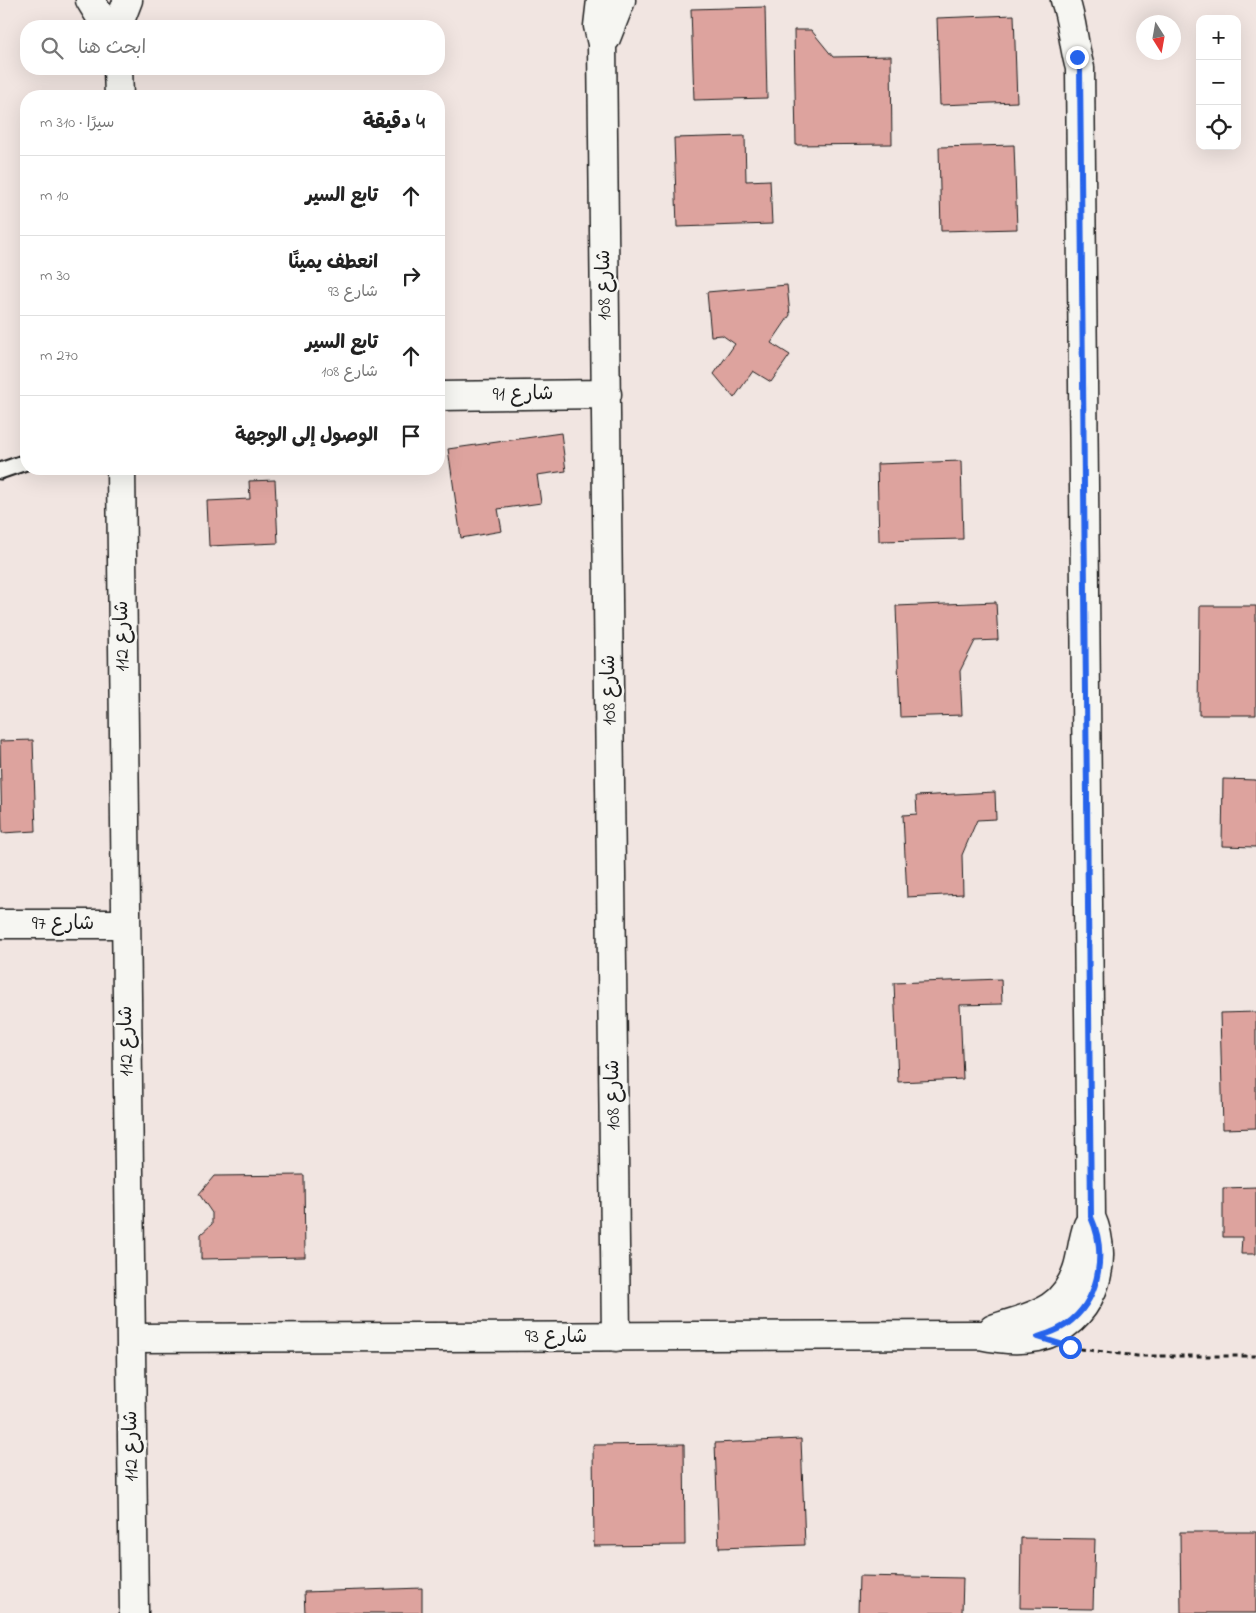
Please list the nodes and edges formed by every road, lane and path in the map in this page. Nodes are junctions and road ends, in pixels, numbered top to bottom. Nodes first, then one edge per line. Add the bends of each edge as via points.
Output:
1 (90, 0) edge
2 (128, 0) edge
3 (601, 0) edge
4 (621, 0) edge
5 (1065, 0) edge
6 (1084, 0) edge
7 (102, 20) edge
8 (120, 20) edge
9 (602, 44) junction
10 (1080, 68) junction
11 (118, 75) edge
12 (119, 90) edge
13 (607, 394) junction
14 (445, 396) edge
15 (20, 464) edge
16 (0, 471) edge
17 (121, 475) edge
18 (0, 924) edge
19 (126, 924) junction
20 (616, 1337) junction
21 (131, 1338) junction
22 (1078, 1348) dead end
23 (1256, 1356) edge
24 (134, 1613) edge

1 - 7 street
2 - 8 street
3 - 9 street, شارع 108 via 598,26
4 - 9 street, شارع 108
5 - 10 street
6 - 10 street via 1086,36
9 - 13 street, شارع 108
10 - 20 street, شارع 93 via 1091,1217 1098,1240 1099,1271 1089,1298 1072,1320 1038,1337
11 - 12 street
13 - 14 street, شارع 91
13 - 20 street, شارع 108
15 - 16 lane
17 - 19 street, شارع 112
18 - 19 street, شارع 97
19 - 21 street, شارع 112
20 - 21 street, شارع 93
21 - 24 street, شارع 112
22 - 23 path via 1137,1356

